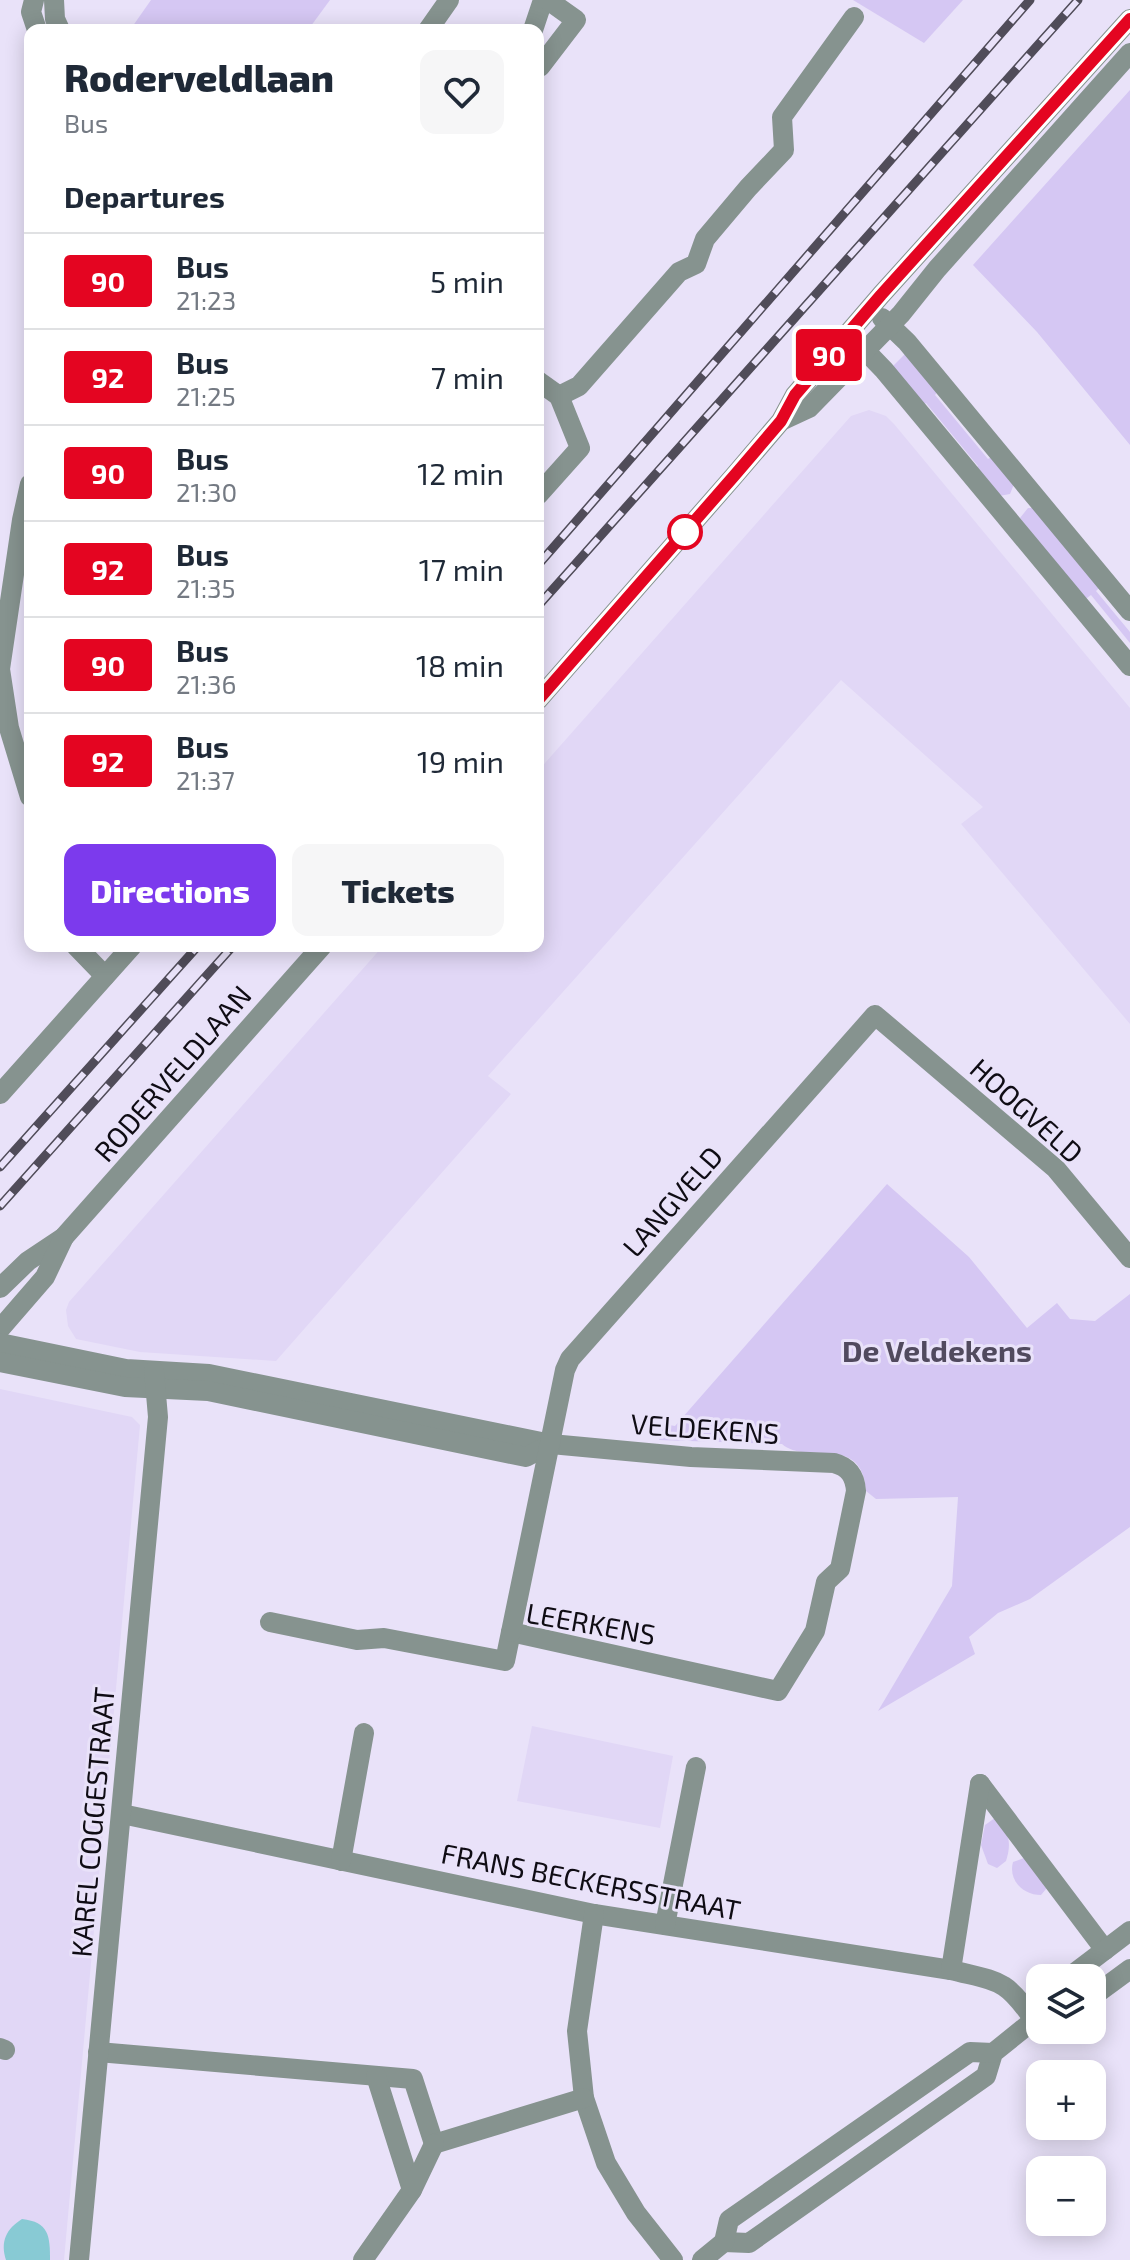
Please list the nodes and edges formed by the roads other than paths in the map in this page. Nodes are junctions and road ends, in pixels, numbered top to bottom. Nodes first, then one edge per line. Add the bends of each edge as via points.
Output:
1 (34, 0) edge
2 (54, 0) edge
3 (449, 0) edge
4 (546, 0) edge
5 (854, 17) dead end
6 (1130, 19) edge
7 (35, 24) edge
8 (57, 24) edge
9 (432, 24) edge
10 (536, 24) edge
11 (1130, 53) edge
12 (544, 62) edge
13 (871, 307) junction
14 (890, 326) junction
15 (849, 332) junction
16 (865, 351) junction
17 (544, 385) edge
18 (559, 396) junction
19 (781, 421) junction
20 (544, 488) edge
21 (1029, 490) junction
22 (24, 511) edge
23 (1003, 512) junction
24 (1130, 611) edge
25 (1130, 666) edge
26 (544, 693) edge
27 (4, 729) edge
28 (24, 781) edge
29 (82, 952) edge
30 (127, 952) edge
31 (317, 952) edge
32 (105, 976) junction
33 (875, 1015) joint
34 (0, 1094) edge
35 (64, 1237) junction
36 (1130, 1258) edge
37 (0, 1288) edge
38 (0, 1329) edge
39 (0, 1343) edge
40 (0, 1362) edge
41 (155, 1380) junction
42 (551, 1444) junction
43 (270, 1622) dead end
44 (511, 1632) junction
45 (778, 1691) joint
46 (364, 1733) dead end
47 (696, 1767) dead end
48 (122, 1814) junction
49 (341, 1861) junction
50 (594, 1914) junction
51 (665, 1925) junction
52 (1130, 1931) edge
53 (1105, 1950) junction
54 (1086, 1964) edge
55 (1130, 1969) edge
56 (951, 1970) junction
57 (1106, 1987) edge
58 (1026, 2007) edge
59 (1026, 2029) edge
60 (98, 2052) junction
61 (993, 2053) junction
62 (376, 2076) junction
63 (584, 2098) junction
64 (434, 2144) junction
65 (412, 2190) junction
66 (724, 2242) junction
67 (79, 2260) edge
68 (363, 2260) edge
69 (673, 2260) edge
70 (702, 2260) edge

1 - 7 street
2 - 8 street
3 - 9 street
4 - 10 street
4 - 12 street via 576,20
5 - 18 street via 782,117 784,150 705,239 696,264 679,272 579,386
6 - 13 street
11 - 14 street
13 - 14 street
13 - 15 street
14 - 16 street
14 - 21 street
15 - 16 street
15 - 19 street via 795,395
16 - 19 street via 809,408
16 - 23 street
17 - 18 street
18 - 20 street via 580,448
19 - 26 street
21 - 23 street
21 - 24 street
22 - 27 street via 0,669
23 - 25 street
27 - 28 street
29 - 32 street
30 - 32 street
31 - 35 street, RODERVELDLAAN
32 - 34 street
33 - 36 street, HOOGVELD via 1056,1169
33 - 42 street, LANGVELD via 570,1359
35 - 37 street, RODERVELDLAAN
35 - 38 street, RODERVELDLAAN via 45,1277
39 - 41 street
40 - 41 street via 125,1387
41 - 42 street, VELDEKENS via 384,1419 526,1457
41 - 48 street, KAREL COGGESTRAAT via 158,1417
42 - 44 street, LANGVELD
42 - 45 street, VELDEKENS via 834,1463 851,1474 856,1491 840,1569 826,1582 815,1631
43 - 44 street, LEERKENS via 505,1661
44 - 45 street, LEERKENS
46 - 49 street
47 - 51 street
48 - 49 street, FRANS BECKERSSTRAAT
48 - 60 street, KAREL COGGESTRAAT
49 - 50 street, FRANS BECKERSSTRAAT
50 - 51 street, FRANS BECKERSSTRAAT
50 - 63 street via 577,2031
51 - 56 street, FRANS BECKERSSTRAAT
52 - 53 street
53 - 54 street
53 - 56 street via 980,1784
55 - 57 street
56 - 58 street, FRANS BECKERSSTRAAT via 1001,1982
59 - 61 street
60 - 62 street
60 - 67 street, KAREL COGGESTRAAT
61 - 66 street via 986,2076 749,2243
61 - 66 street via 970,2052 804,2165 729,2220
62 - 64 street via 413,2079
62 - 65 street
63 - 64 street
63 - 69 street via 606,2163
64 - 65 street
65 - 68 street
66 - 70 street

